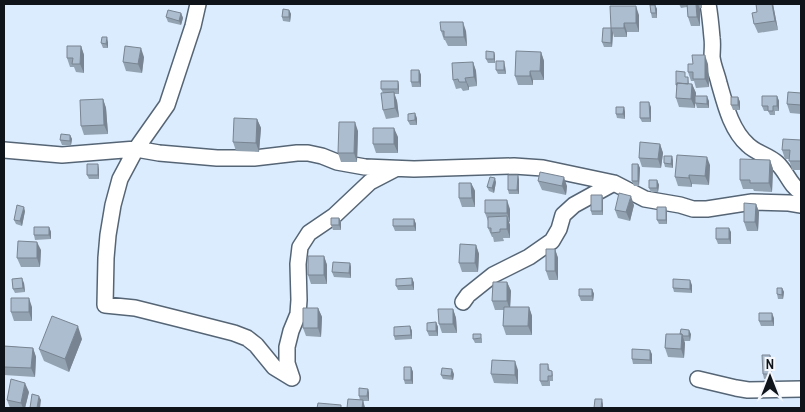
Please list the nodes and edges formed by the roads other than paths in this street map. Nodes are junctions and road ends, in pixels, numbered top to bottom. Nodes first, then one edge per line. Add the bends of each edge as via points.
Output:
1 (198, 4) edge
2 (708, 4) edge
3 (136, 149) junction
4 (4, 150) edge
5 (397, 168) junction
6 (614, 183) junction
7 (801, 192) edge
8 (801, 204) edge
9 (463, 302) dead end
10 (698, 379) dead end
11 (801, 389) edge

1 - 3 street via 167,105
2 - 7 street via 714,67 730,118 744,142 776,162
3 - 4 street via 62,155
3 - 5 street via 216,158 297,153 322,156 349,165
3 - 5 street via 120,179 113,204 106,258 105,305 135,308 247,338 274,367 292,378 287,363 287,347 298,314 300,247 309,233 334,216 370,182
5 - 6 street via 543,168
6 - 8 street via 645,199 694,209 707,210 752,202
6 - 9 street via 574,205 563,215 552,240 529,257 493,275
10 - 11 street via 748,390

